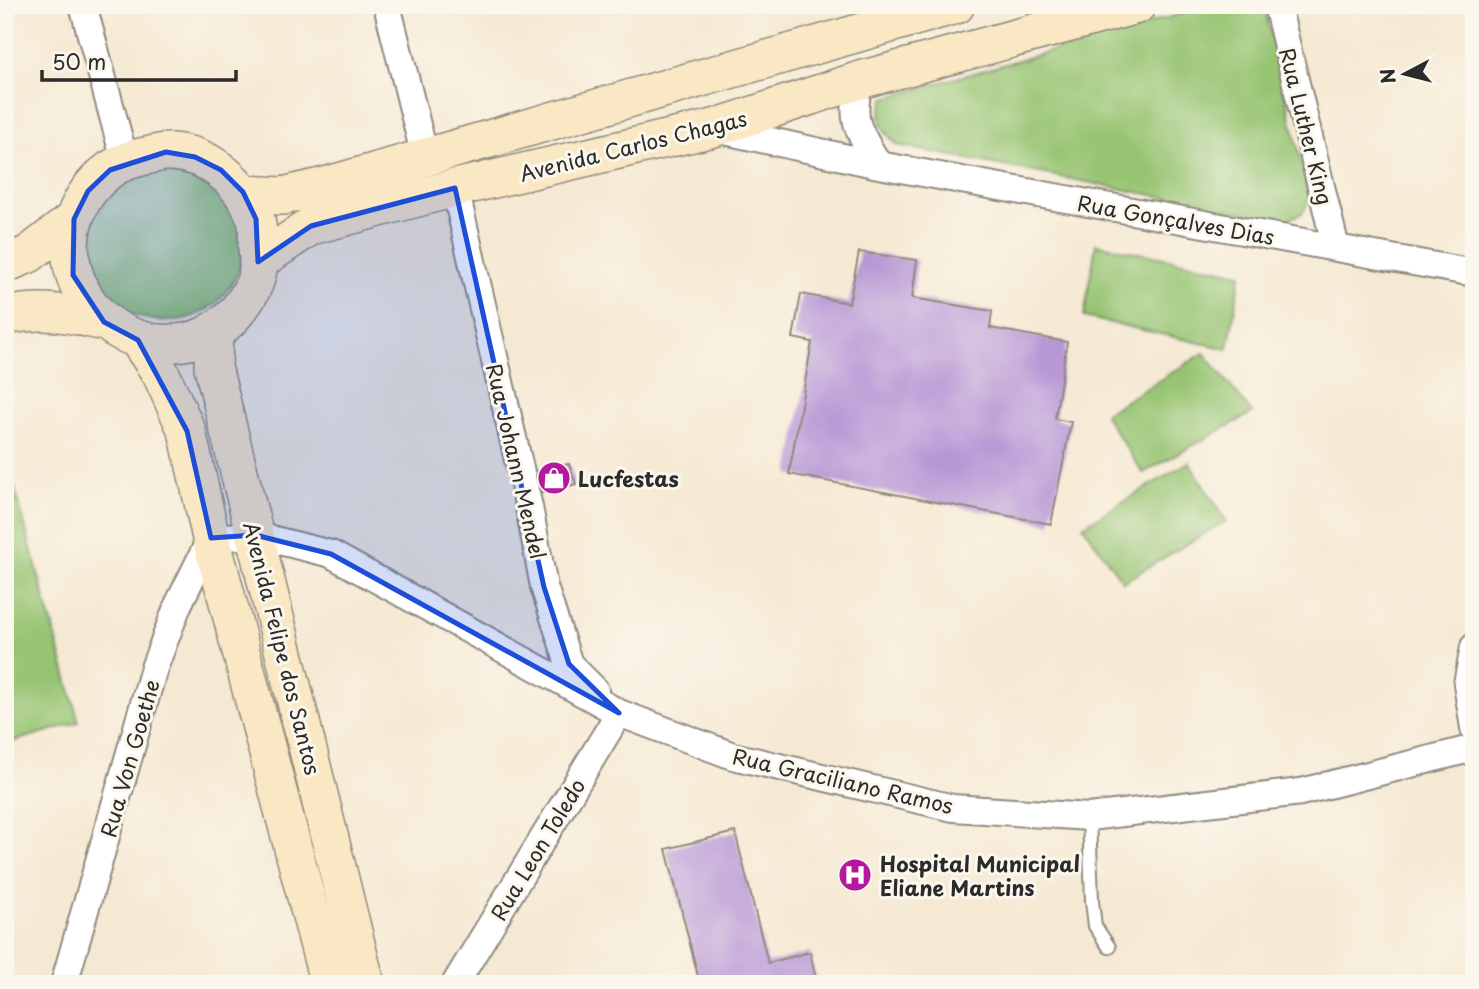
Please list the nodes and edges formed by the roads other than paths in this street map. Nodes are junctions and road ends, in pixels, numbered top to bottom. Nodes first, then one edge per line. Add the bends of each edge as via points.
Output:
1 (83, 5) edge
2 (387, 5) edge
3 (956, 5) edge
4 (1137, 5) edge
5 (1278, 5) edge
6 (860, 80) junction
7 (715, 128) junction
8 (425, 157) junction
9 (125, 161) junction
10 (879, 165) junction
11 (455, 188) junction
12 (244, 194) junction
13 (74, 219) junction
14 (1336, 248) junction
15 (258, 262) junction
16 (5, 264) edge
17 (1474, 273) edge
18 (5, 316) edge
19 (230, 319) junction
20 (104, 322) junction
21 (138, 341) junction
22 (255, 535) junction
23 (211, 538) junction
24 (1474, 647) edge
25 (619, 713) junction
26 (1474, 729) edge
27 (1474, 748) edge
28 (1089, 817) junction
29 (1109, 947) dead end
30 (64, 984) edge
31 (329, 984) edge
32 (366, 984) edge
33 (455, 984) edge

1 - 9 street
2 - 8 street
3 - 8 street, Avenida Carlos Chagas
4 - 6 street, Avenida Carlos Chagas
5 - 14 street, Rua Luther King
6 - 7 street, Avenida Carlos Chagas
6 - 10 street via 853,106 858,131
7 - 10 street, Rua Gonçalves Dias
7 - 11 street, Avenida Carlos Chagas
8 - 12 street, Avenida Carlos Chagas via 283,196
9 - 12 street via 166,152 195,157 221,170
9 - 13 street via 88,191
10 - 14 street, Rua Gonçalves Dias
11 - 15 street, Avenida Carlos Chagas via 311,226
11 - 25 street, Rua Johann Mendel via 544,587 569,664
12 - 15 street via 256,219
13 - 16 street via 29,254
13 - 20 street via 70,247 74,275 85,300
14 - 17 street, Rua Gonçalves Dias
15 - 19 street via 258,274 247,298
18 - 20 street via 58,311
19 - 21 street via 203,337 171,344
19 - 22 street, Avenida Felipe dos Santos via 214,334 214,368
20 - 21 street
21 - 23 street, Avenida Felipe dos Santos via 161,374 187,431
22 - 23 street, Rua Graciliano Ramos
22 - 25 street, Rua Graciliano Ramos via 331,554
22 - 32 street, Avenida Felipe dos Santos
23 - 30 street, Rua Von Goethe via 154,668
23 - 31 street, Avenida Felipe dos Santos
24 - 26 street via 1467,684
25 - 28 street, Rua Graciliano Ramos via 733,756 953,808
25 - 33 street, Rua Leon Toledo
27 - 28 street, Rua Graciliano Ramos via 1301,792
28 - 29 lane via 1095,926

